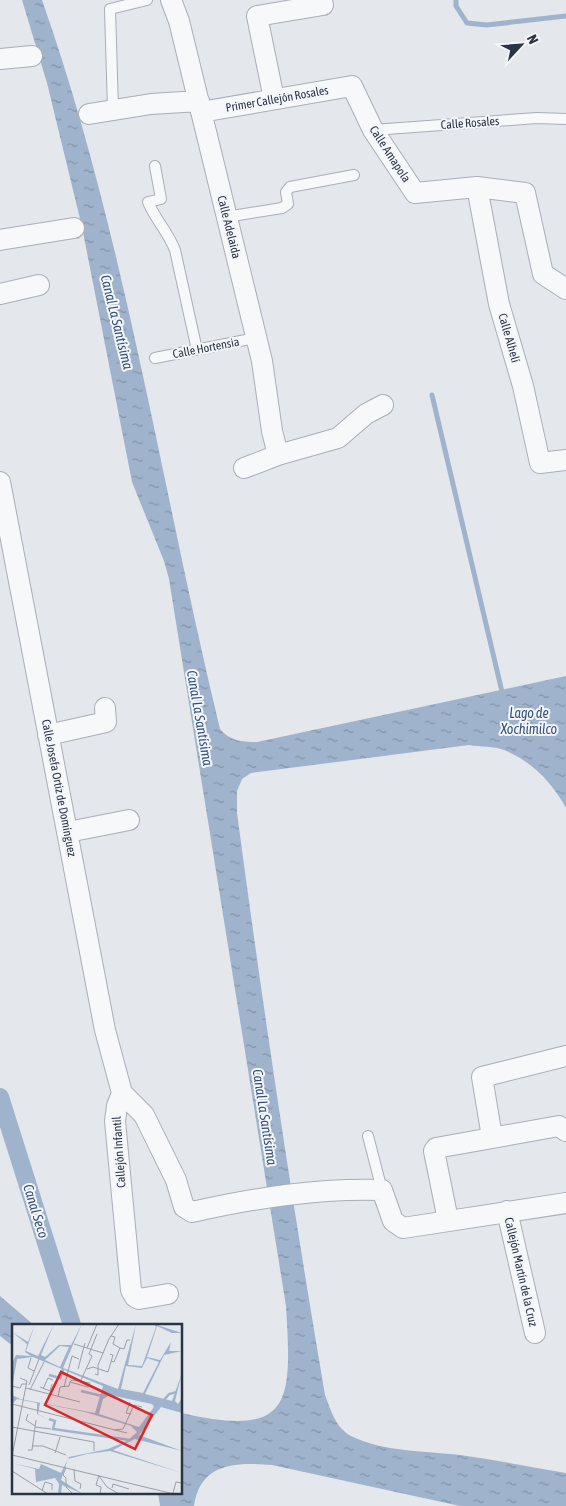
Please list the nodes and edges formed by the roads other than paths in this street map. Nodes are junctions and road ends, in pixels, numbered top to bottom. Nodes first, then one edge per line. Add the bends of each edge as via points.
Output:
1 (147, 0) edge
2 (171, 0) edge
3 (323, 5) dead end
4 (32, 56) dead end
5 (0, 59) edge
6 (352, 86) joint
7 (274, 99) junction
8 (200, 106) junction
9 (113, 110) junction
10 (89, 114) dead end
11 (566, 119) edge
12 (373, 130) junction
13 (154, 166) dead end
14 (354, 175) dead end
15 (477, 187) junction
16 (226, 217) junction
17 (74, 228) dead end
18 (0, 240) edge
19 (39, 285) dead end
20 (566, 289) edge
21 (0, 294) edge
22 (256, 338) junction
23 (197, 350) junction
24 (155, 358) dead end
25 (383, 405) dead end
26 (278, 455) junction
27 (566, 460) edge
28 (244, 468) dead end
29 (0, 482) edge
30 (105, 708) dead end
31 (48, 735) junction
32 (130, 820) dead end
33 (68, 832) junction
34 (566, 1056) edge
35 (122, 1092) junction
36 (566, 1131) edge
37 (368, 1136) dead end
38 (492, 1137) junction
39 (382, 1190) junction
40 (566, 1204) edge
41 (507, 1211) junction
42 (448, 1220) junction
43 (168, 1294) dead end
44 (535, 1334) dead end

1 - 9 lane via 110,9
2 - 8 street, Calle Adelaida
3 - 7 street via 257,16
4 - 5 street
6 - 7 street, Primer Callejón Rosales
6 - 12 street, Calle Amapola
7 - 8 street, Primer Callejón Rosales
8 - 9 street, Primer Callejón Rosales via 151,104
8 - 16 street, Calle Adelaida
9 - 10 street, Primer Callejón Rosales
11 - 12 lane, Calle Rosales via 537,118
12 - 15 street, Calle Amapola via 415,193
13 - 23 lane via 161,199 148,202 154,218 175,250
14 - 16 lane via 290,187 286,192 288,204 282,208
15 - 20 street via 525,194 544,274
15 - 27 street, Calle Alhelí via 499,304 523,386 540,463
16 - 22 street, Calle Adelaida
17 - 18 street
19 - 21 street
22 - 23 lane, Calle Hortensia
22 - 26 street, Calle Adelaida
23 - 24 lane, Calle Hortensia
25 - 26 street via 366,414 338,438
26 - 28 street
29 - 31 street, Calle Josefa Ortiz de Domínguez
30 - 31 street via 106,722
31 - 33 street, Calle Josefa Ortiz de Domínguez
32 - 33 street
33 - 35 street, Calle Josefa Ortiz de Domínguez via 105,1030
34 - 38 street via 482,1078
35 - 39 street, Callejón Infantil via 144,1115 166,1158 184,1207 192,1212 307,1192
35 - 43 street, Callejón Infantil via 115,1121 131,1290 139,1299
36 - 38 street via 558,1126
37 - 39 lane, Callejón Martín de la Cruz
38 - 42 street via 434,1151
39 - 42 street, Callejón Martín de la Cruz via 397,1226 403,1228
40 - 41 street, Callejón Martín de la Cruz
41 - 42 street, Callejón Martín de la Cruz
41 - 44 street, Callejón Martín de la Cruz

